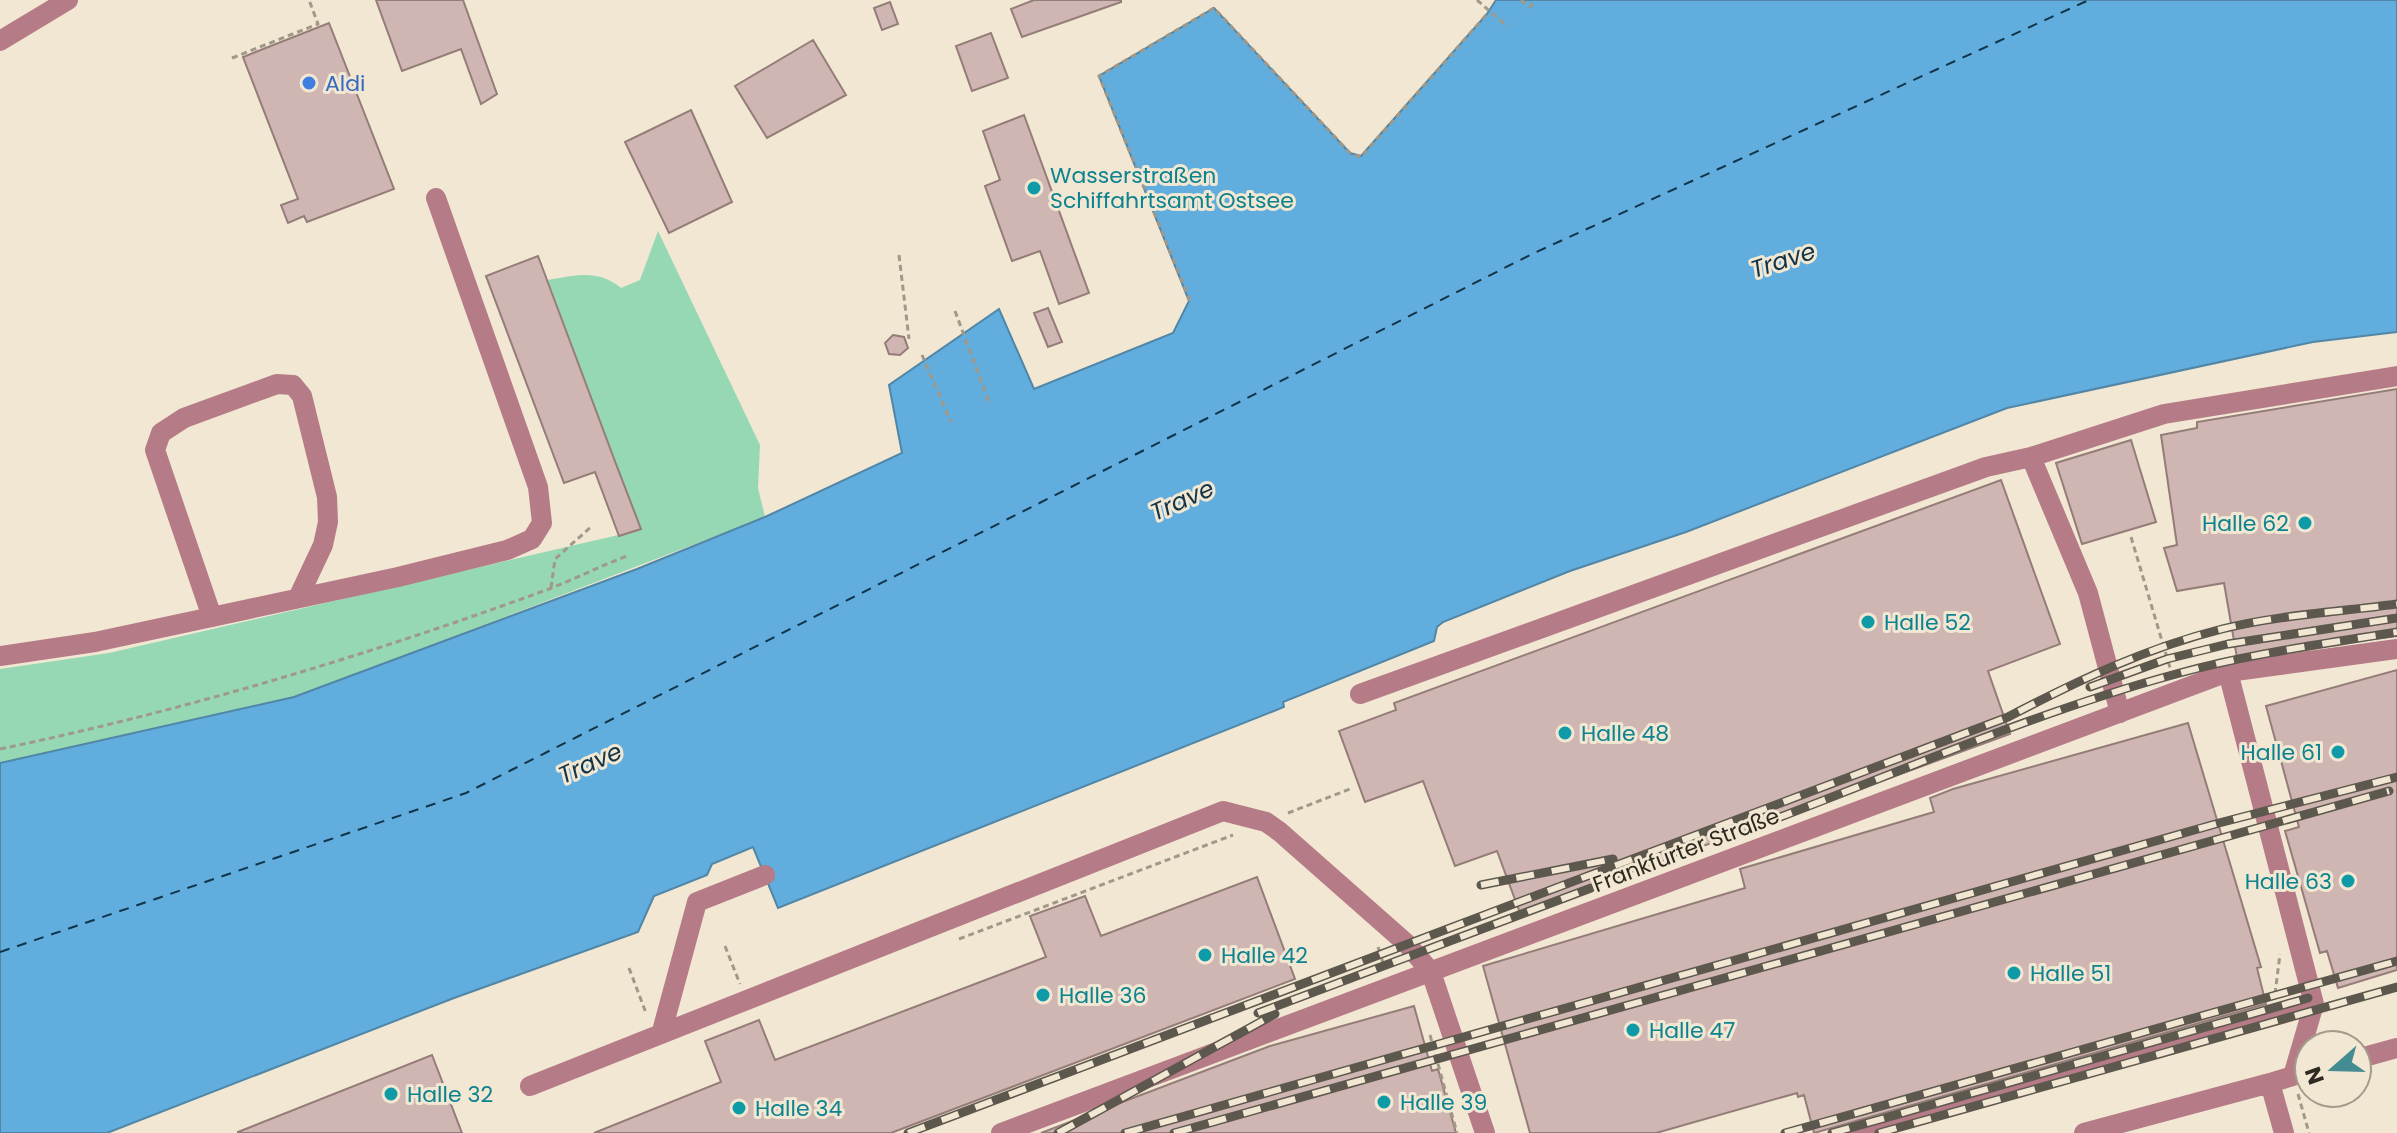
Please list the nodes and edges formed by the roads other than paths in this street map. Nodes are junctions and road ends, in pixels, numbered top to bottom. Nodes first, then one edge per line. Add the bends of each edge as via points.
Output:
1 (68, 0) edge
2 (0, 41) edge
3 (436, 198) dead end
4 (2397, 376) edge
5 (2031, 457) junction
6 (298, 598) junction
7 (212, 617) junction
8 (2397, 649) edge
9 (0, 656) edge
10 (2228, 672) junction
11 (1360, 694) dead end
12 (2120, 713) junction
13 (765, 875) dead end
14 (1431, 972) junction
15 (2314, 1004) junction
16 (2309, 1029) edge
17 (662, 1031) junction
18 (2397, 1048) edge
19 (2373, 1055) edge
20 (2293, 1076) edge
21 (2270, 1083) junction
22 (530, 1086) dead end
23 (1001, 1133) edge
24 (1485, 1133) edge
25 (1854, 1133) edge
26 (2084, 1133) edge
27 (2284, 1133) edge

1 - 2 street
3 - 6 street via 538,487 542,523 532,539 507,550
4 - 5 street via 2164,414
5 - 11 street via 1986,467
5 - 12 street via 2088,593
6 - 7 street
6 - 7 street via 323,545 327,497 302,396 293,385 277,384 184,418 161,433 155,450
7 - 9 street
8 - 10 street, Frankfurter Straße
10 - 12 street, Frankfurter Straße
10 - 15 street
12 - 14 street, Frankfurter Straße
13 - 17 street via 697,902
14 - 17 street via 1407,944 1266,822 1223,811
14 - 23 street, Frankfurter Straße
14 - 24 street
15 - 16 street
15 - 25 street
17 - 22 street
18 - 19 street
20 - 21 street
21 - 26 street
21 - 27 street

